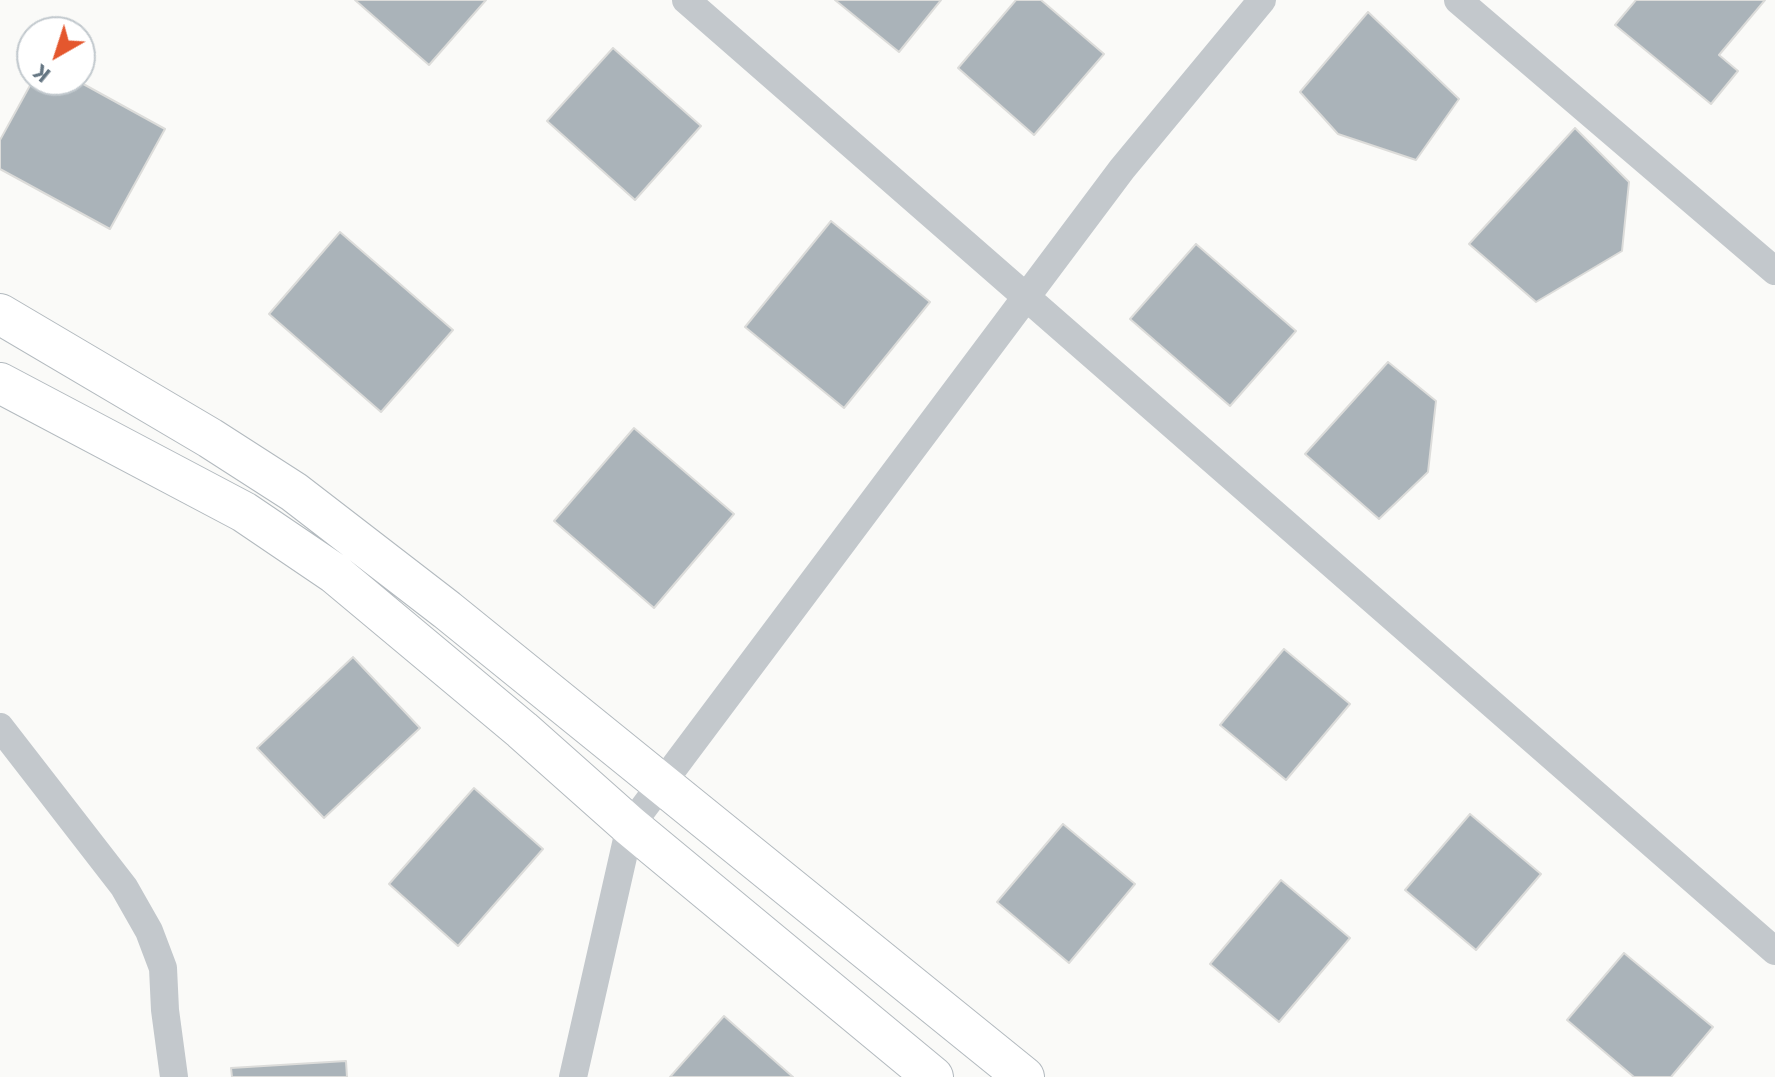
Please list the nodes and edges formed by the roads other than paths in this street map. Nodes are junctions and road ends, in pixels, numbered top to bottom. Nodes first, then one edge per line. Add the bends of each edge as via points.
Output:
1 (686, 0) edge
2 (1262, 0) edge
3 (1458, 0) edge
4 (1775, 271) edge
5 (1025, 299) junction
6 (0, 314) edge
7 (0, 383) edge
8 (0, 727) edge
9 (661, 784) junction
10 (630, 826) junction
11 (1775, 951) edge
12 (174, 1077) edge
13 (573, 1077) edge
14 (933, 1077) edge
15 (1024, 1077) edge

1 - 5 street
2 - 5 street via 1122,169
3 - 4 street
5 - 9 street
5 - 11 street
6 - 9 street via 294,492
7 - 10 street via 244,512 334,573
8 - 12 street via 124,887 149,931 163,968
9 - 10 street
9 - 15 street
10 - 13 street
10 - 14 street

